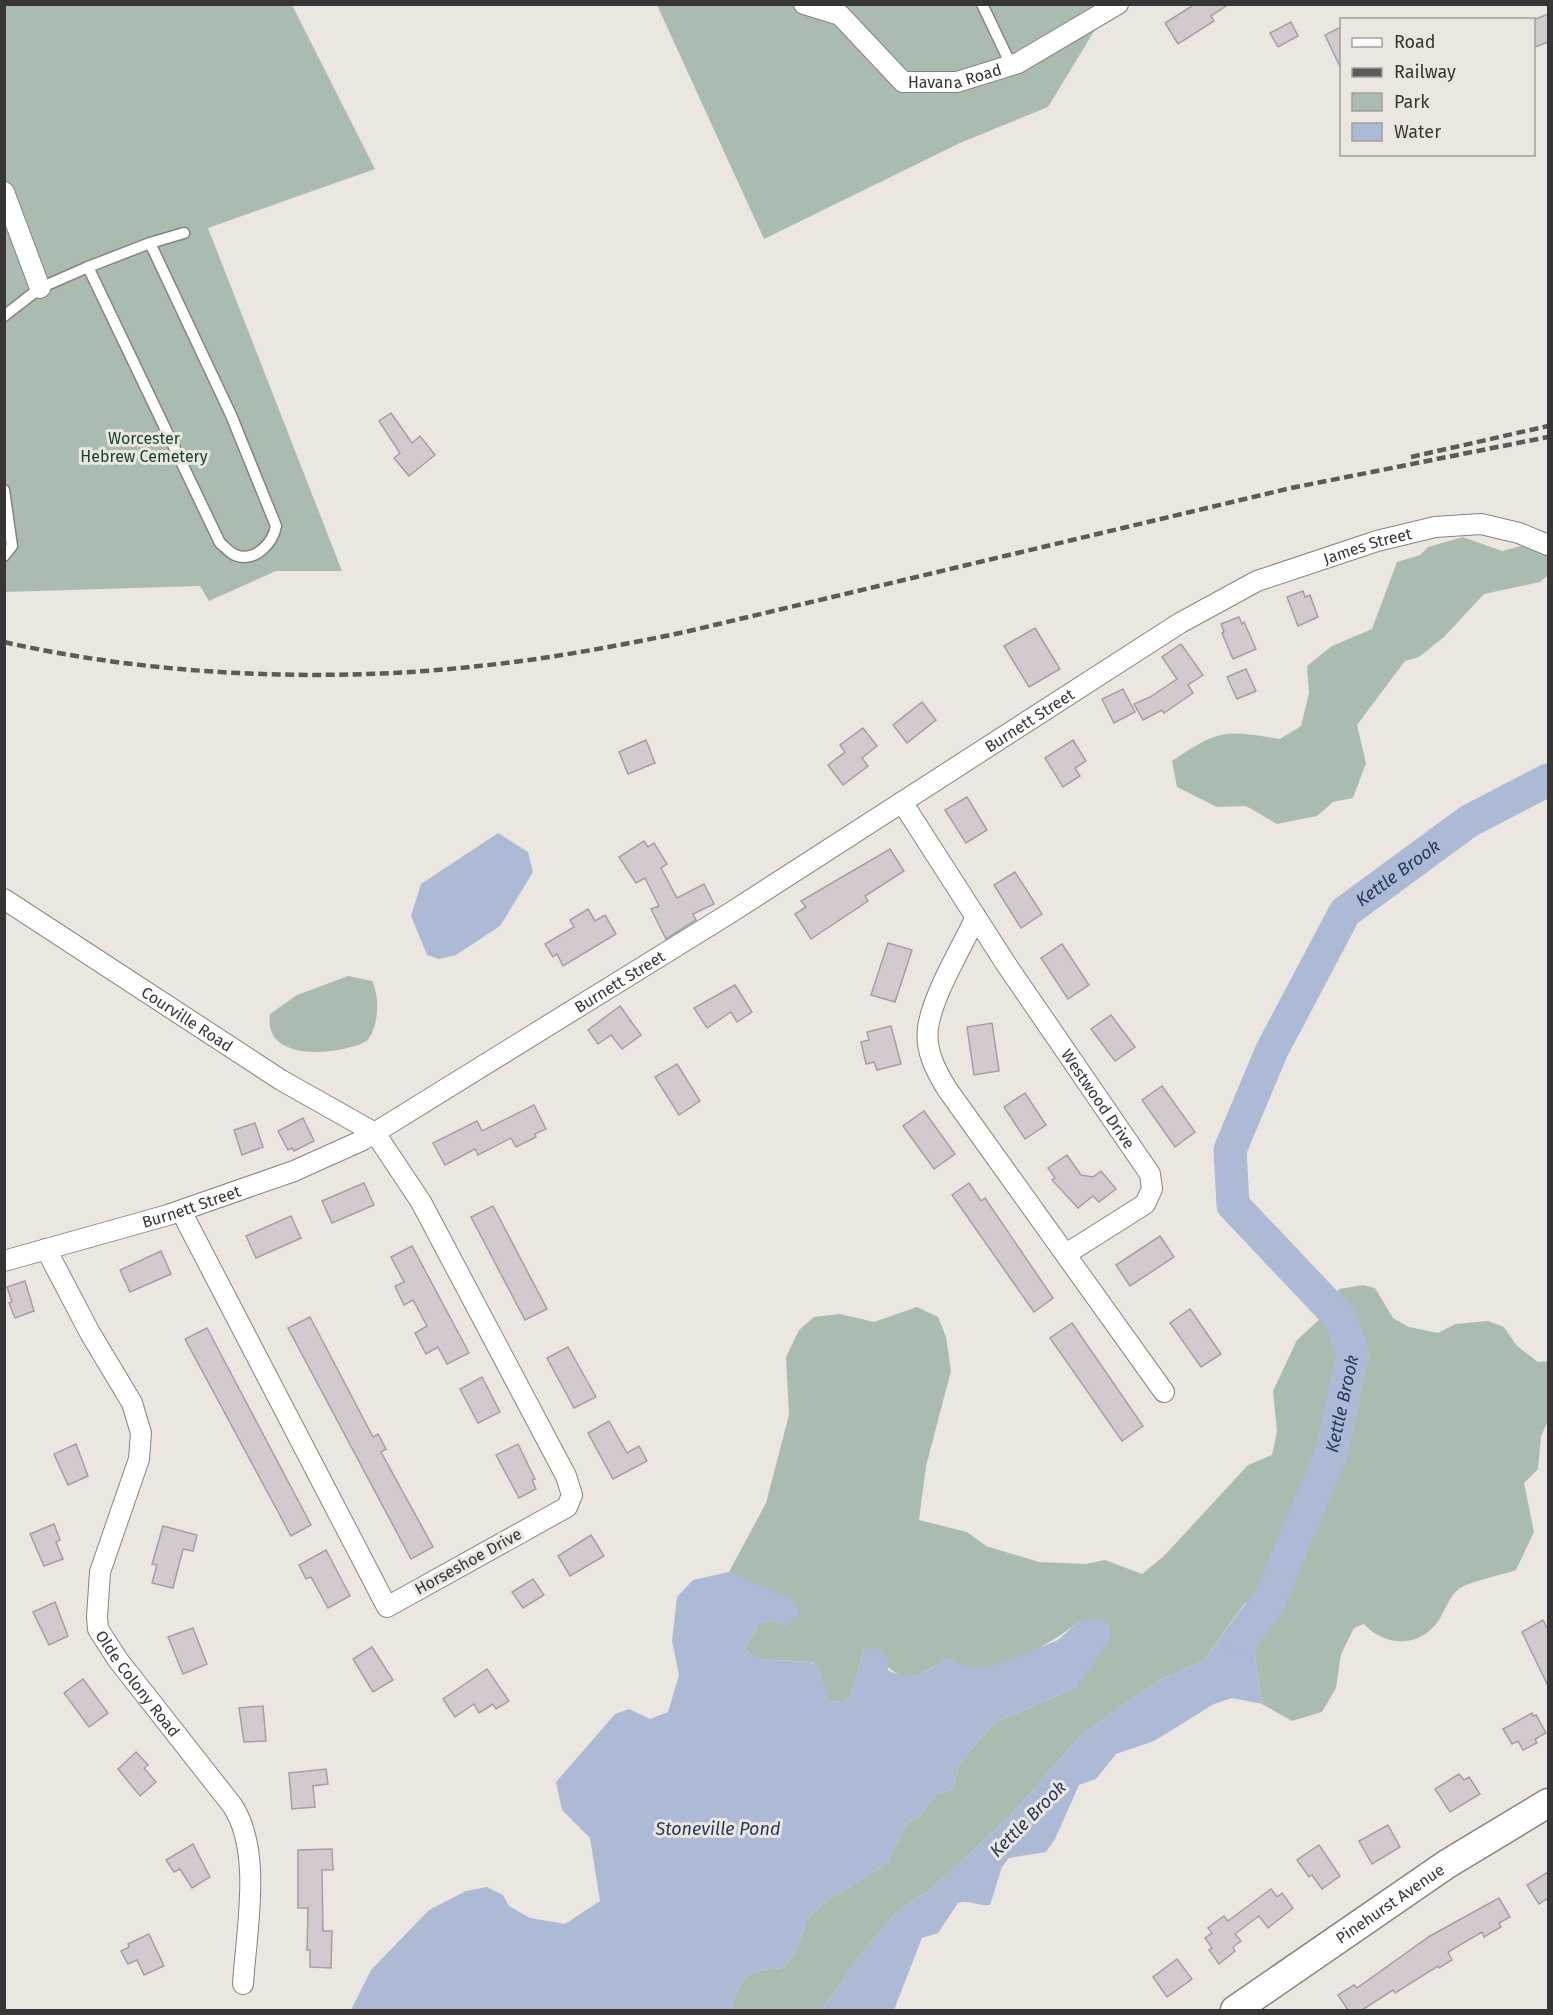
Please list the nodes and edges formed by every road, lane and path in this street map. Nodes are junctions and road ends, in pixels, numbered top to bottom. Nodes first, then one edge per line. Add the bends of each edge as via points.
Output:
1 (804, 4) edge
2 (982, 4) edge
3 (1118, 4) edge
4 (1011, 65) junction
5 (4, 192) edge
6 (184, 233) dead end
7 (150, 243) junction
8 (88, 267) junction
9 (39, 288) junction
10 (4, 316) edge
11 (4, 490) edge
12 (1548, 544) edge
13 (4, 556) edge
14 (1194, 615) joint
15 (902, 802) junction
16 (4, 899) edge
17 (976, 917) junction
18 (375, 1133) junction
19 (181, 1211) junction
20 (46, 1249) junction
21 (1066, 1254) junction
22 (4, 1261) edge
23 (1164, 1392) dead end
24 (1548, 1803) edge
25 (243, 1984) dead end
26 (1234, 2010) edge

1 - 4 street, Havana Road via 840,15 903,82 957,82
2 - 4 lane
3 - 4 street, Havana Road
5 - 9 street
6 - 7 lane
7 - 8 lane
7 - 8 lane via 231,415 276,526 274,537 252,556 235,555 220,543
8 - 9 lane
9 - 10 lane
11 - 13 lane via 12,546
12 - 14 street, James Street via 1481,524 1435,527 1377,541 1270,576
14 - 15 street, Burnett Street
15 - 17 street, Westwood Drive
15 - 18 street, Burnett Street
16 - 18 street, Courville Road via 281,1080
17 - 21 street via 932,1010 929,1051 947,1089
17 - 21 street, Westwood Drive via 1150,1174 1152,1189 1145,1204
18 - 19 street, Burnett Street via 322,1160
18 - 19 street, Horseshoe Drive via 420,1202 572,1494 563,1510 387,1607
19 - 20 street, Burnett Street
20 - 22 street, Burnett Street
20 - 25 street, Olde Colony Road via 132,1403 141,1433 139,1459 100,1572 98,1629 240,1820 250,1875
21 - 23 street
24 - 26 main road, Pinehurst Avenue via 1438,1870

